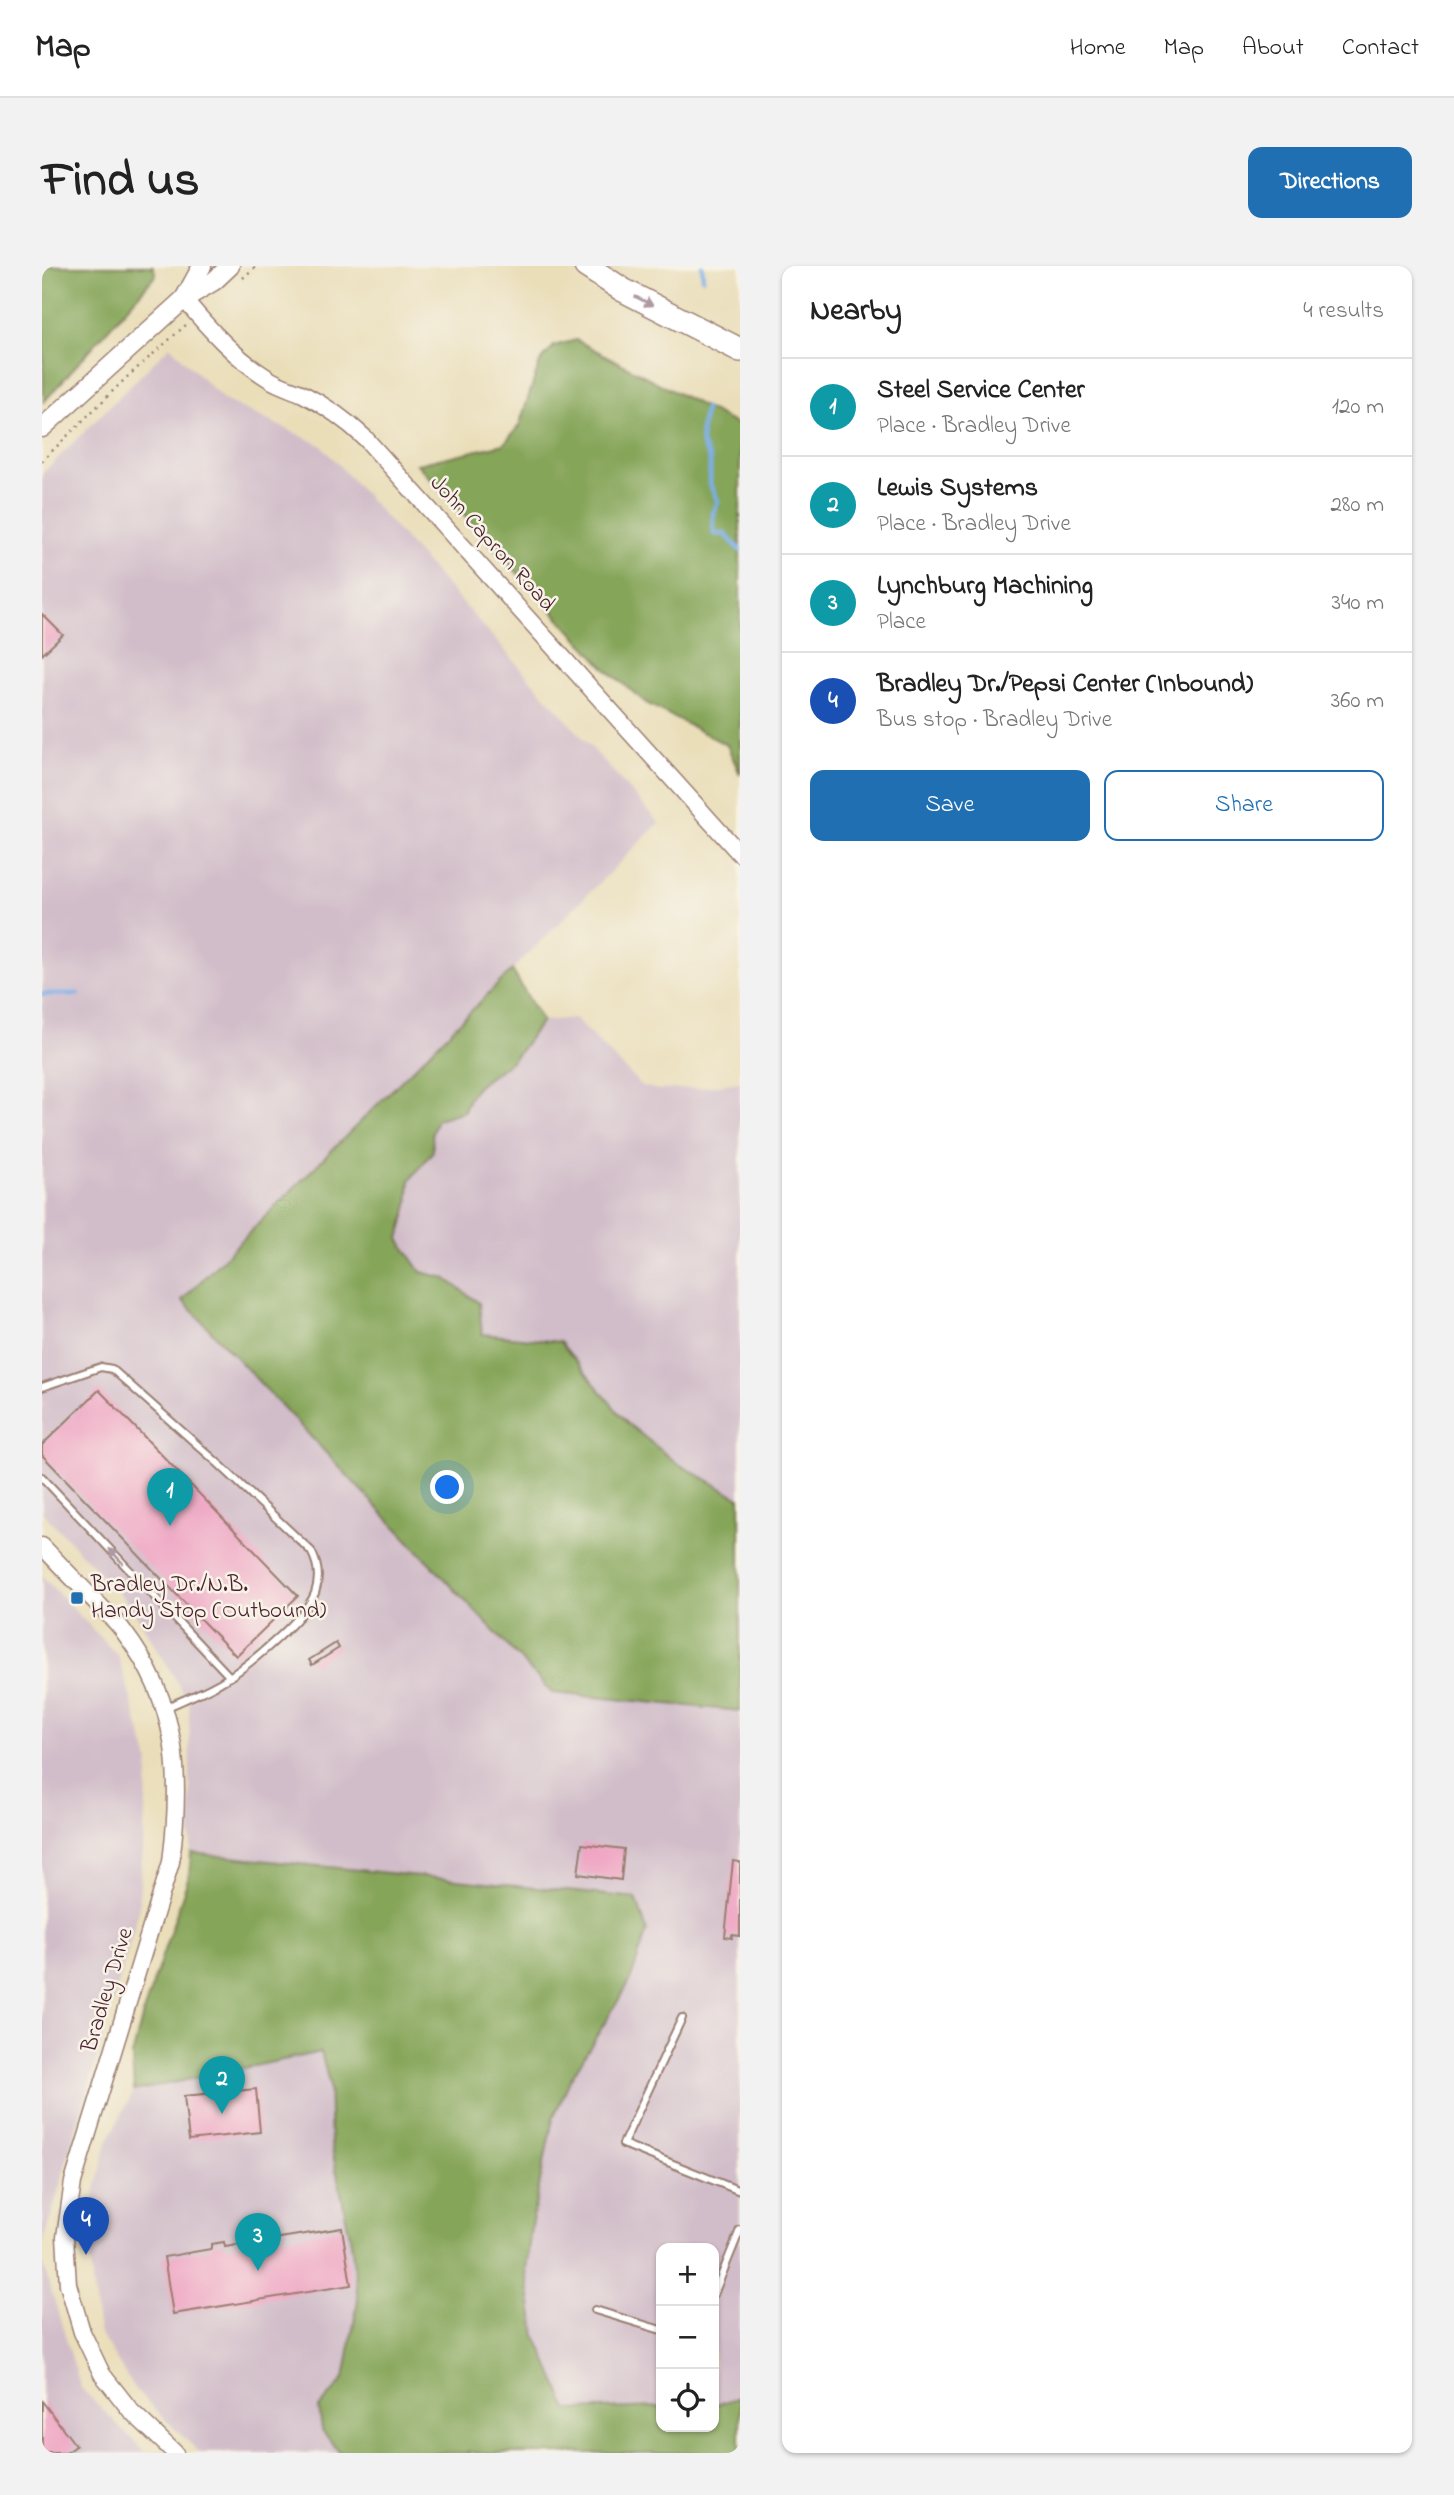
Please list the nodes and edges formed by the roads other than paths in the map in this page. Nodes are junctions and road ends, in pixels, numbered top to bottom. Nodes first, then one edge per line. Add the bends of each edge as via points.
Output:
1 (201, 266) edge
2 (230, 266) edge
3 (586, 266) edge
4 (184, 299) junction
5 (740, 349) edge
6 (42, 428) edge
7 (740, 854) edge
8 (42, 1388) edge
9 (42, 1477) edge
10 (42, 1546) edge
11 (230, 1677) junction
12 (165, 1708) junction
13 (682, 2018) dead end
14 (740, 2191) edge
15 (740, 2230) edge
16 (719, 2282) edge
17 (595, 2310) dead end
18 (656, 2328) edge
19 (175, 2453) edge

1 - 4 main road
2 - 4 main road
3 -> 5 highway via 623,290
4 - 6 main road
4 - 7 street, John Capron Road via 220,341 253,369 325,406 365,438
8 - 11 lane via 101,1367 112,1369 312,1550 317,1582 310,1604
11 -> 9 lane
10 - 12 street, Bradley Drive via 124,1631
11 - 12 lane
12 - 19 street, Bradley Drive via 176,1761 177,1817 171,1862 73,2182 65,2237 68,2284 82,2332 102,2374 131,2411
13 - 14 lane via 623,2144
15 - 16 lane
17 - 18 lane

